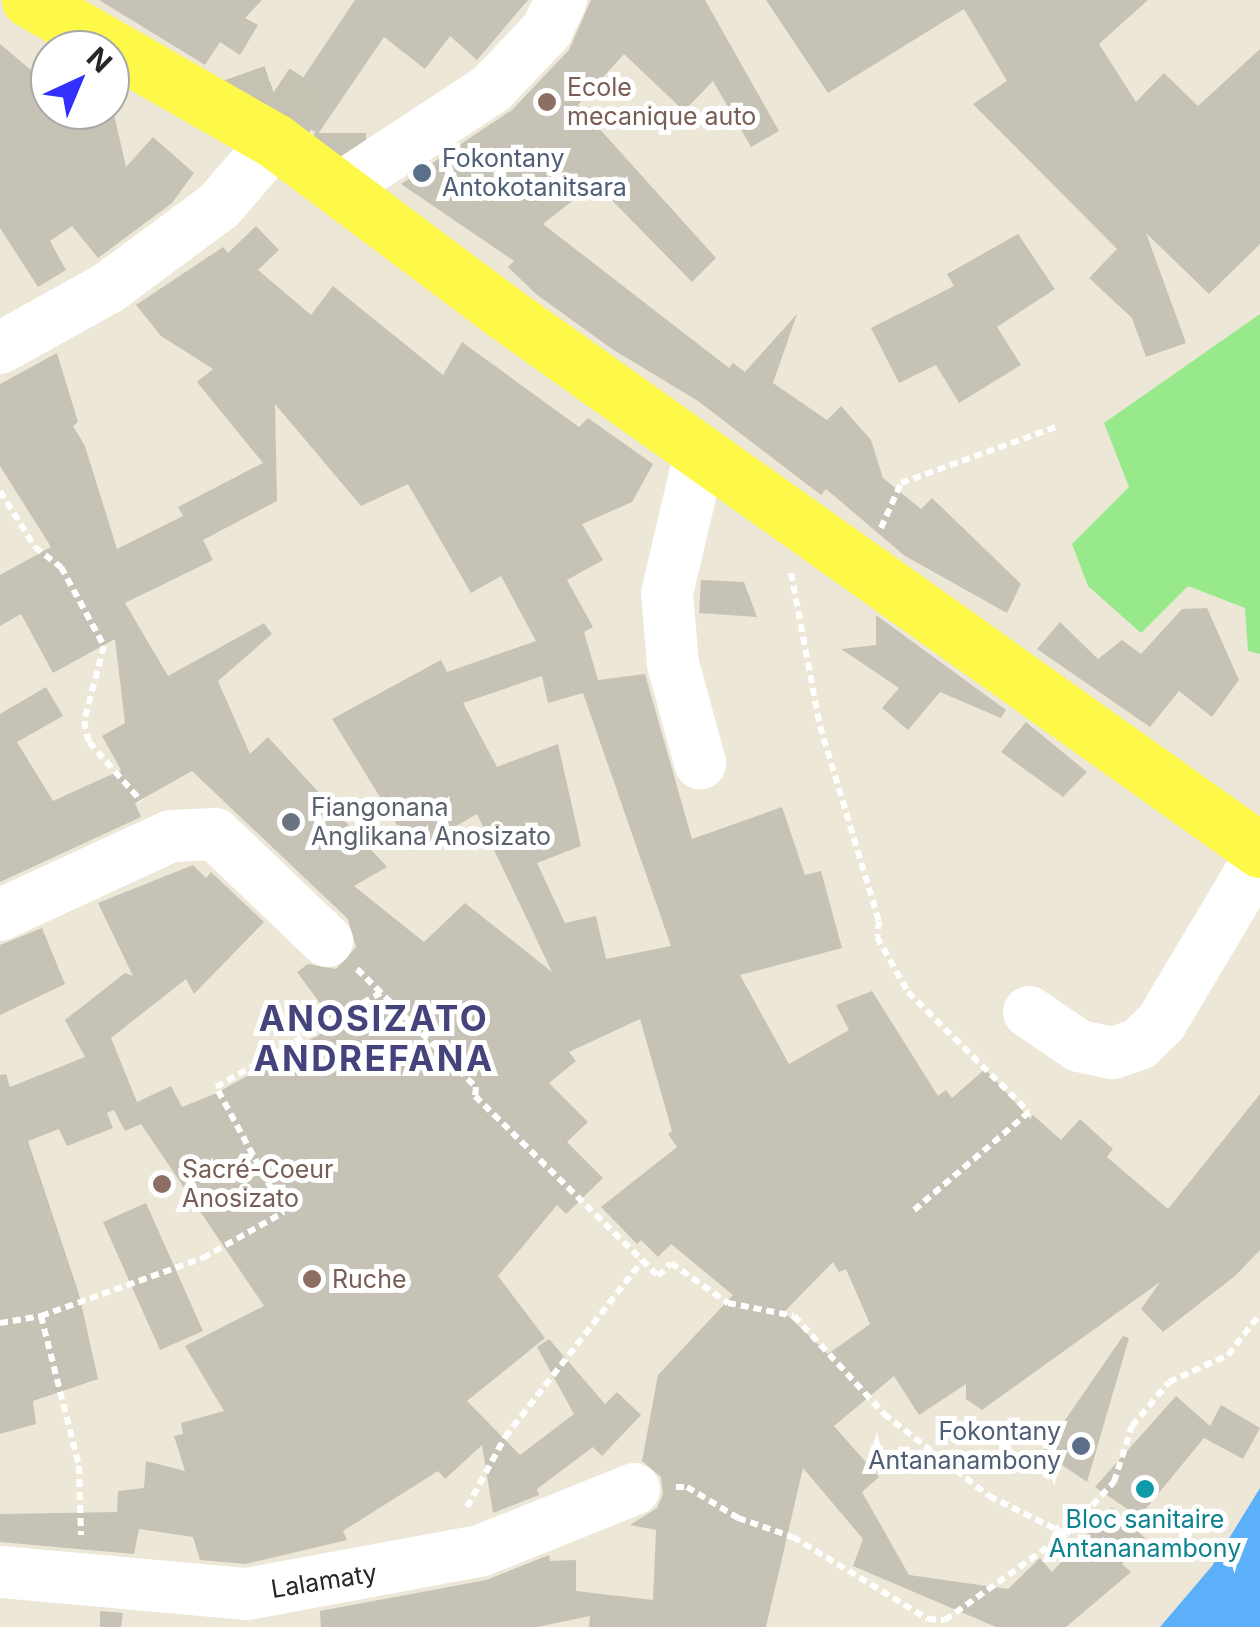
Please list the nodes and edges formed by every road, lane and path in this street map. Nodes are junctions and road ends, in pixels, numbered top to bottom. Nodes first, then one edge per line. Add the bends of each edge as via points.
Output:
1 (29, 0) edge
2 (561, 0) edge
3 (275, 140) junction
4 (340, 188) junction
5 (0, 348) edge
6 (1056, 427) dead end
7 (700, 453) junction
8 (0, 491) edge
9 (854, 559) junction
10 (793, 594) dead end
11 (700, 763) dead end
12 (172, 836) junction
13 (1260, 853) edge
14 (0, 915) edge
15 (327, 941) joint
16 (382, 992) junction
17 (1029, 1012) dead end
18 (913, 1211) dead end
19 (642, 1261) junction
20 (1260, 1314) edge
21 (40, 1316) junction
22 (0, 1323) edge
23 (634, 1489) joint
24 (1066, 1534) junction
25 (480, 1551) junction
26 (0, 1572) edge
27 (80, 1580) junction

1 - 3 main road
2 - 4 street via 547,30 491,89
3 - 4 main road
3 - 5 street via 219,206 108,288
4 - 7 main road
6 - 9 path via 900,483 889,518
7 - 9 main road
7 - 11 street via 667,594 673,664
8 - 12 path via 35,547 60,567 104,646 84,722 89,742
9 - 13 main road
10 - 18 path via 820,726 879,922 877,937 908,992 1029,1112
12 - 14 street
12 - 15 street via 215,834
13 - 17 street via 1161,1024 1139,1044 1114,1053 1078,1046
15 - 16 path
16 - 19 path via 476,1087 474,1096
16 - 21 path via 216,1086 284,1212 203,1258
19 - 24 path via 658,1276 672,1263 728,1303 794,1316 884,1414 989,1496
19 - 25 path via 481,1472 466,1509
20 - 24 path via 1228,1355 1168,1382 1132,1426 1114,1482
21 - 22 path
21 - 27 path via 79,1466
23 - 24 path via 688,1486 738,1518 793,1536 928,1619 945,1620
23 - 25 street, Lalamaty
25 - 27 street, Lalamaty via 246,1594
26 - 27 street, Lalamaty

